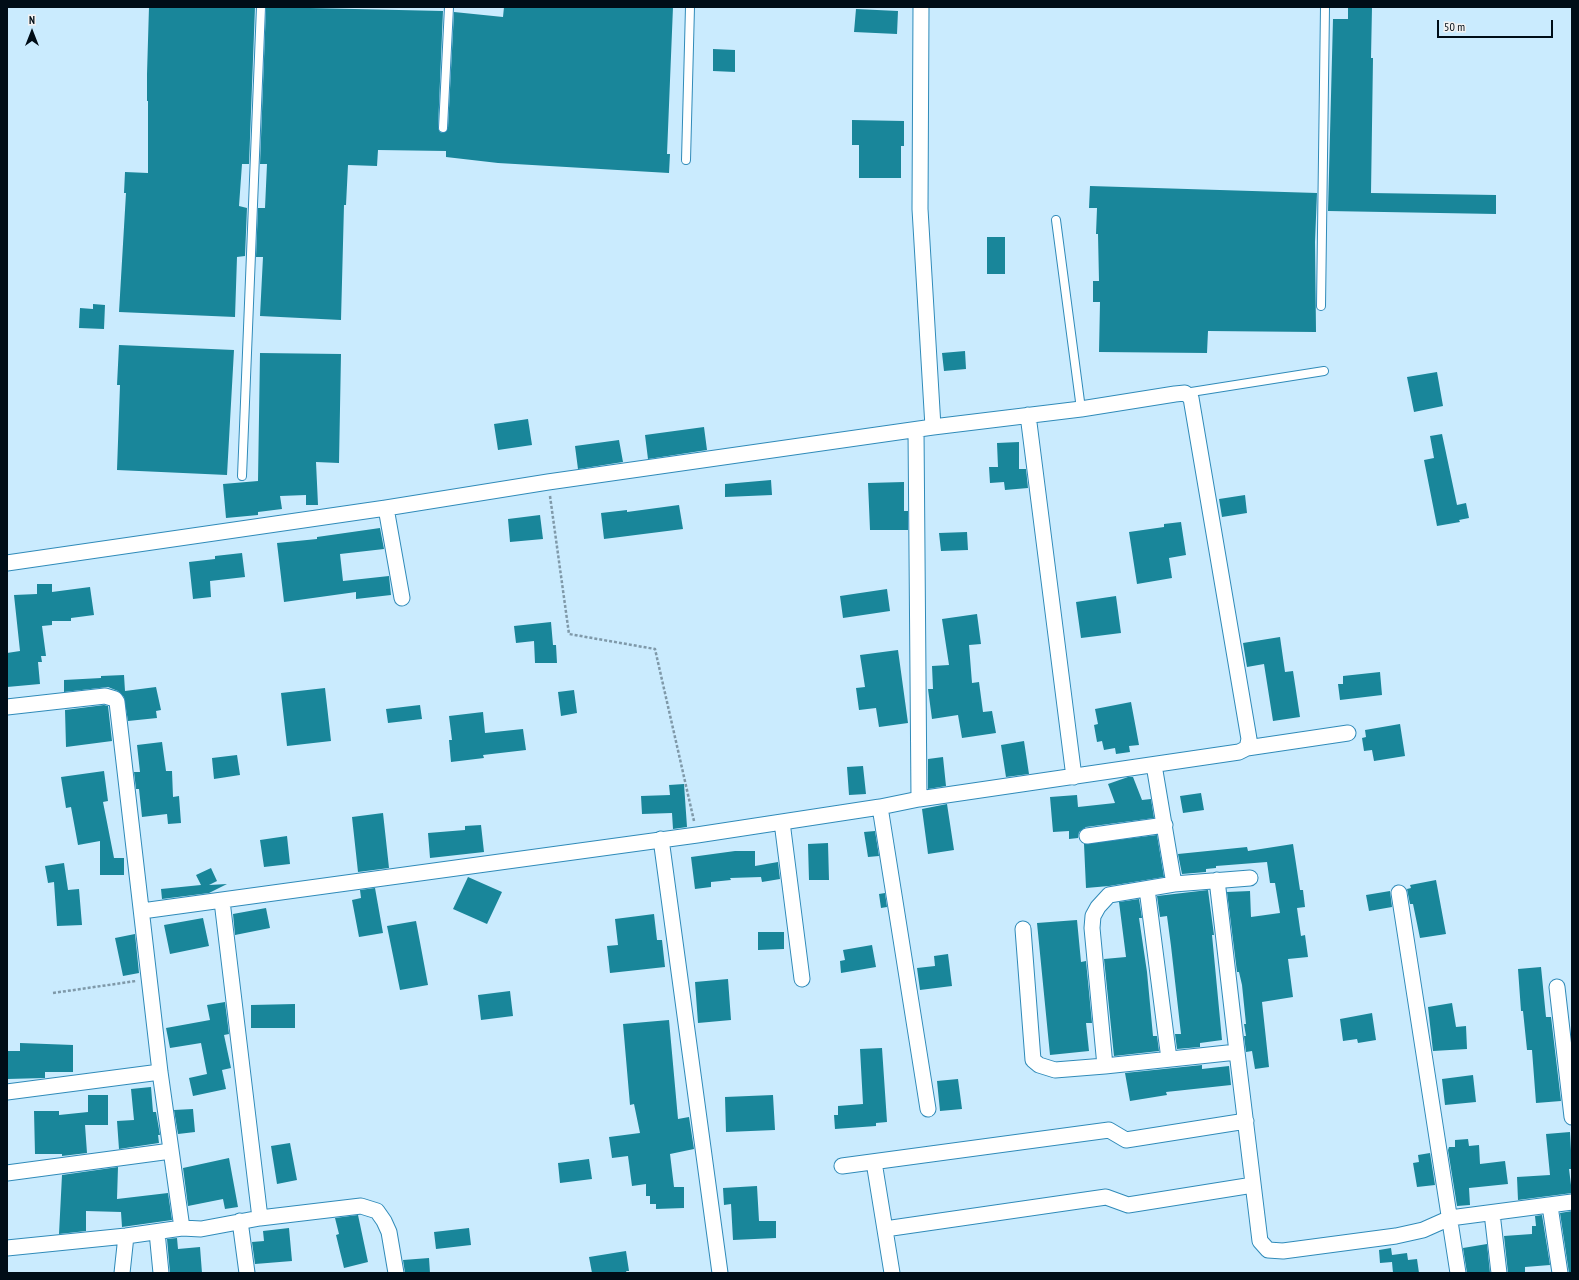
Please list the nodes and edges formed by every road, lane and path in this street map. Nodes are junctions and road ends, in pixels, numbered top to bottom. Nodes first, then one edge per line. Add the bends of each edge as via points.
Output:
1 (261, 7) edge
2 (449, 7) edge
3 (690, 7) edge
4 (921, 7) edge
5 (1325, 7) edge
6 (443, 128) dead end
7 (686, 160) dead end
8 (1056, 220) dead end
9 (1321, 306) dead end
10 (1324, 371) dead end
11 (1185, 393) junction
12 (1081, 409) junction
13 (1028, 415) junction
14 (933, 427) junction
15 (916, 430) junction
16 (242, 476) dead end
17 (548, 482) junction
18 (386, 508) junction
19 (7, 563) edge
20 (402, 598) dead end
21 (7, 707) edge
22 (1348, 732) dead end
23 (1247, 748) junction
24 (1154, 765) junction
25 (1074, 777) junction
26 (919, 799) junction
27 (880, 807) junction
28 (782, 822) junction
29 (1165, 825) junction
30 (697, 835) junction
31 (1087, 836) dead end
32 (661, 839) junction
33 (1250, 878) dead end
34 (1217, 880) junction
35 (1174, 884) junction
36 (1147, 889) junction
37 (1399, 893) dead end
38 (222, 901) junction
39 (142, 911) junction
40 (1023, 929) dead end
41 (150, 978) junction
42 (802, 979) dead end
43 (1557, 988) dead end
44 (53, 993) dead end
45 (1237, 1052) junction
46 (1169, 1059) junction
47 (1105, 1066) junction
48 (160, 1072) junction
49 (7, 1092) edge
50 (928, 1109) dead end
51 (1572, 1117) edge
52 (1246, 1121) junction
53 (171, 1151) junction
54 (874, 1162) junction
55 (842, 1166) dead end
56 (7, 1173) edge
57 (1253, 1184) junction
58 (1572, 1202) edge
59 (1550, 1206) junction
60 (1492, 1213) junction
61 (260, 1218) junction
62 (1450, 1218) junction
63 (240, 1221) junction
64 (182, 1228) junction
65 (885, 1229) junction
66 (157, 1232) junction
67 (126, 1236) junction
68 (7, 1248) edge
69 (122, 1273) edge
70 (161, 1273) edge
71 (247, 1273) edge
72 (396, 1273) edge
73 (720, 1273) edge
74 (892, 1273) edge
75 (1458, 1273) edge
76 (1499, 1273) edge
77 (1560, 1273) edge

1 - 16 lane
2 - 6 lane
3 - 7 lane
4 - 14 street via 920,209
5 - 9 lane
8 - 12 lane
10 - 11 lane
11 - 12 street
11 - 23 street via 1191,398 1249,739
12 - 13 street
13 - 14 street
13 - 25 street
14 - 15 street
15 - 17 street
15 - 26 street
17 - 18 street
17 - 30 path via 569,634 657,651
18 - 19 street
18 - 20 street
21 - 39 street via 105,696 115,699 119,707
22 - 23 street
23 - 24 street via 1239,752
24 - 25 street
24 - 29 street
25 - 26 street
26 - 27 street
27 - 28 street
27 - 50 street
28 - 30 street
28 - 42 street
29 - 31 street
29 - 35 street
30 - 32 street
32 - 38 street
32 - 73 street
33 - 34 street
34 - 35 street
34 - 45 street
35 - 36 street
36 - 46 street
36 - 47 street via 1110,895 1102,902 1094,916 1092,928
37 - 62 street
38 - 39 street
38 - 61 street
39 - 41 street
40 - 47 street via 1034,1060 1039,1065 1055,1070
41 - 44 path
41 - 48 street
43 - 51 street
45 - 46 street
45 - 52 street
46 - 47 street
48 - 49 street
48 - 53 street
52 - 54 street via 1126,1140 1109,1130
52 - 57 street
53 - 56 street
53 - 64 street
54 - 55 street
54 - 65 street
57 - 62 street via 1260,1241 1268,1250 1283,1251 1396,1236 1423,1230
57 - 65 street via 1128,1205 1106,1197
58 - 59 street
59 - 60 street
59 - 77 street
60 - 62 street
60 - 76 street
61 - 63 street
61 - 72 street via 369,1207 377,1211 389,1232
62 - 75 street
63 - 64 street via 201,1229
63 - 71 street
64 - 66 street
65 - 74 street
66 - 67 street
66 - 70 street
67 - 68 street
67 - 69 street

